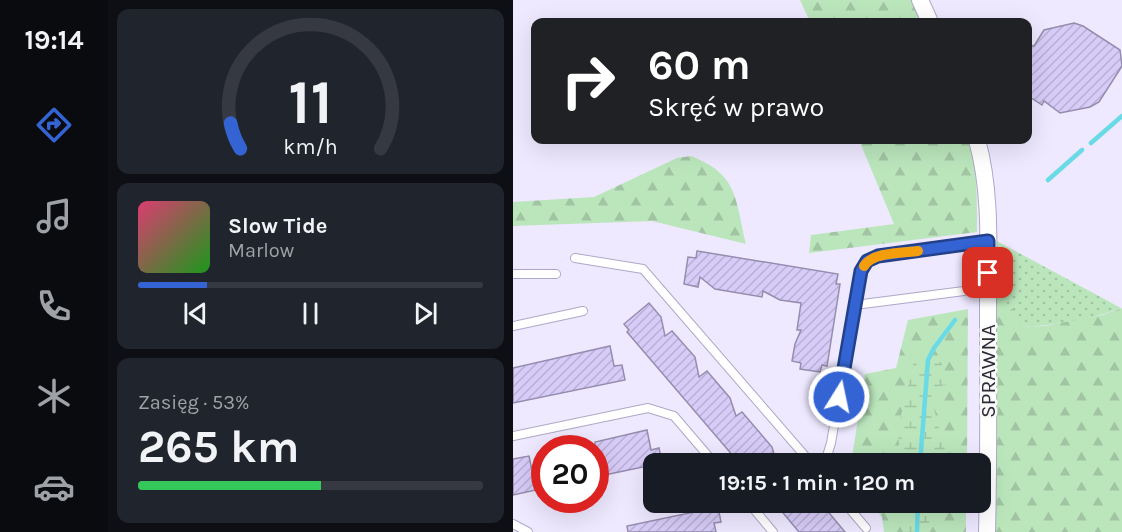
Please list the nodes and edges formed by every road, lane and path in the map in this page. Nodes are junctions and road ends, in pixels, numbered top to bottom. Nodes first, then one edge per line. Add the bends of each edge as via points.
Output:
1 (920, 0) edge
2 (928, 18) edge
3 (978, 144) edge
4 (988, 241) junction
5 (575, 258) dead end
6 (513, 273) edge
7 (556, 274) dead end
8 (964, 291) dead end
9 (855, 305) junction
10 (583, 311) dead end
11 (513, 326) edge
12 (513, 436) edge
13 (706, 453) edge
14 (802, 453) edge
15 (828, 453) edge
16 (757, 513) edge
17 (853, 513) edge
18 (513, 524) edge
19 (865, 528) dead end
20 (528, 532) edge
21 (773, 532) edge
22 (987, 532) edge

1 - 2 street
3 - 4 street, SPRAWNA
4 - 9 lane via 878,256 867,261 861,271
4 - 22 street, SPRAWNA
5 - 14 lane via 643,269
6 - 7 lane
8 - 9 lane
9 - 15 lane
10 - 11 lane
12 - 13 lane via 648,408 674,416
16 - 21 lane
17 - 19 lane
18 - 20 lane

